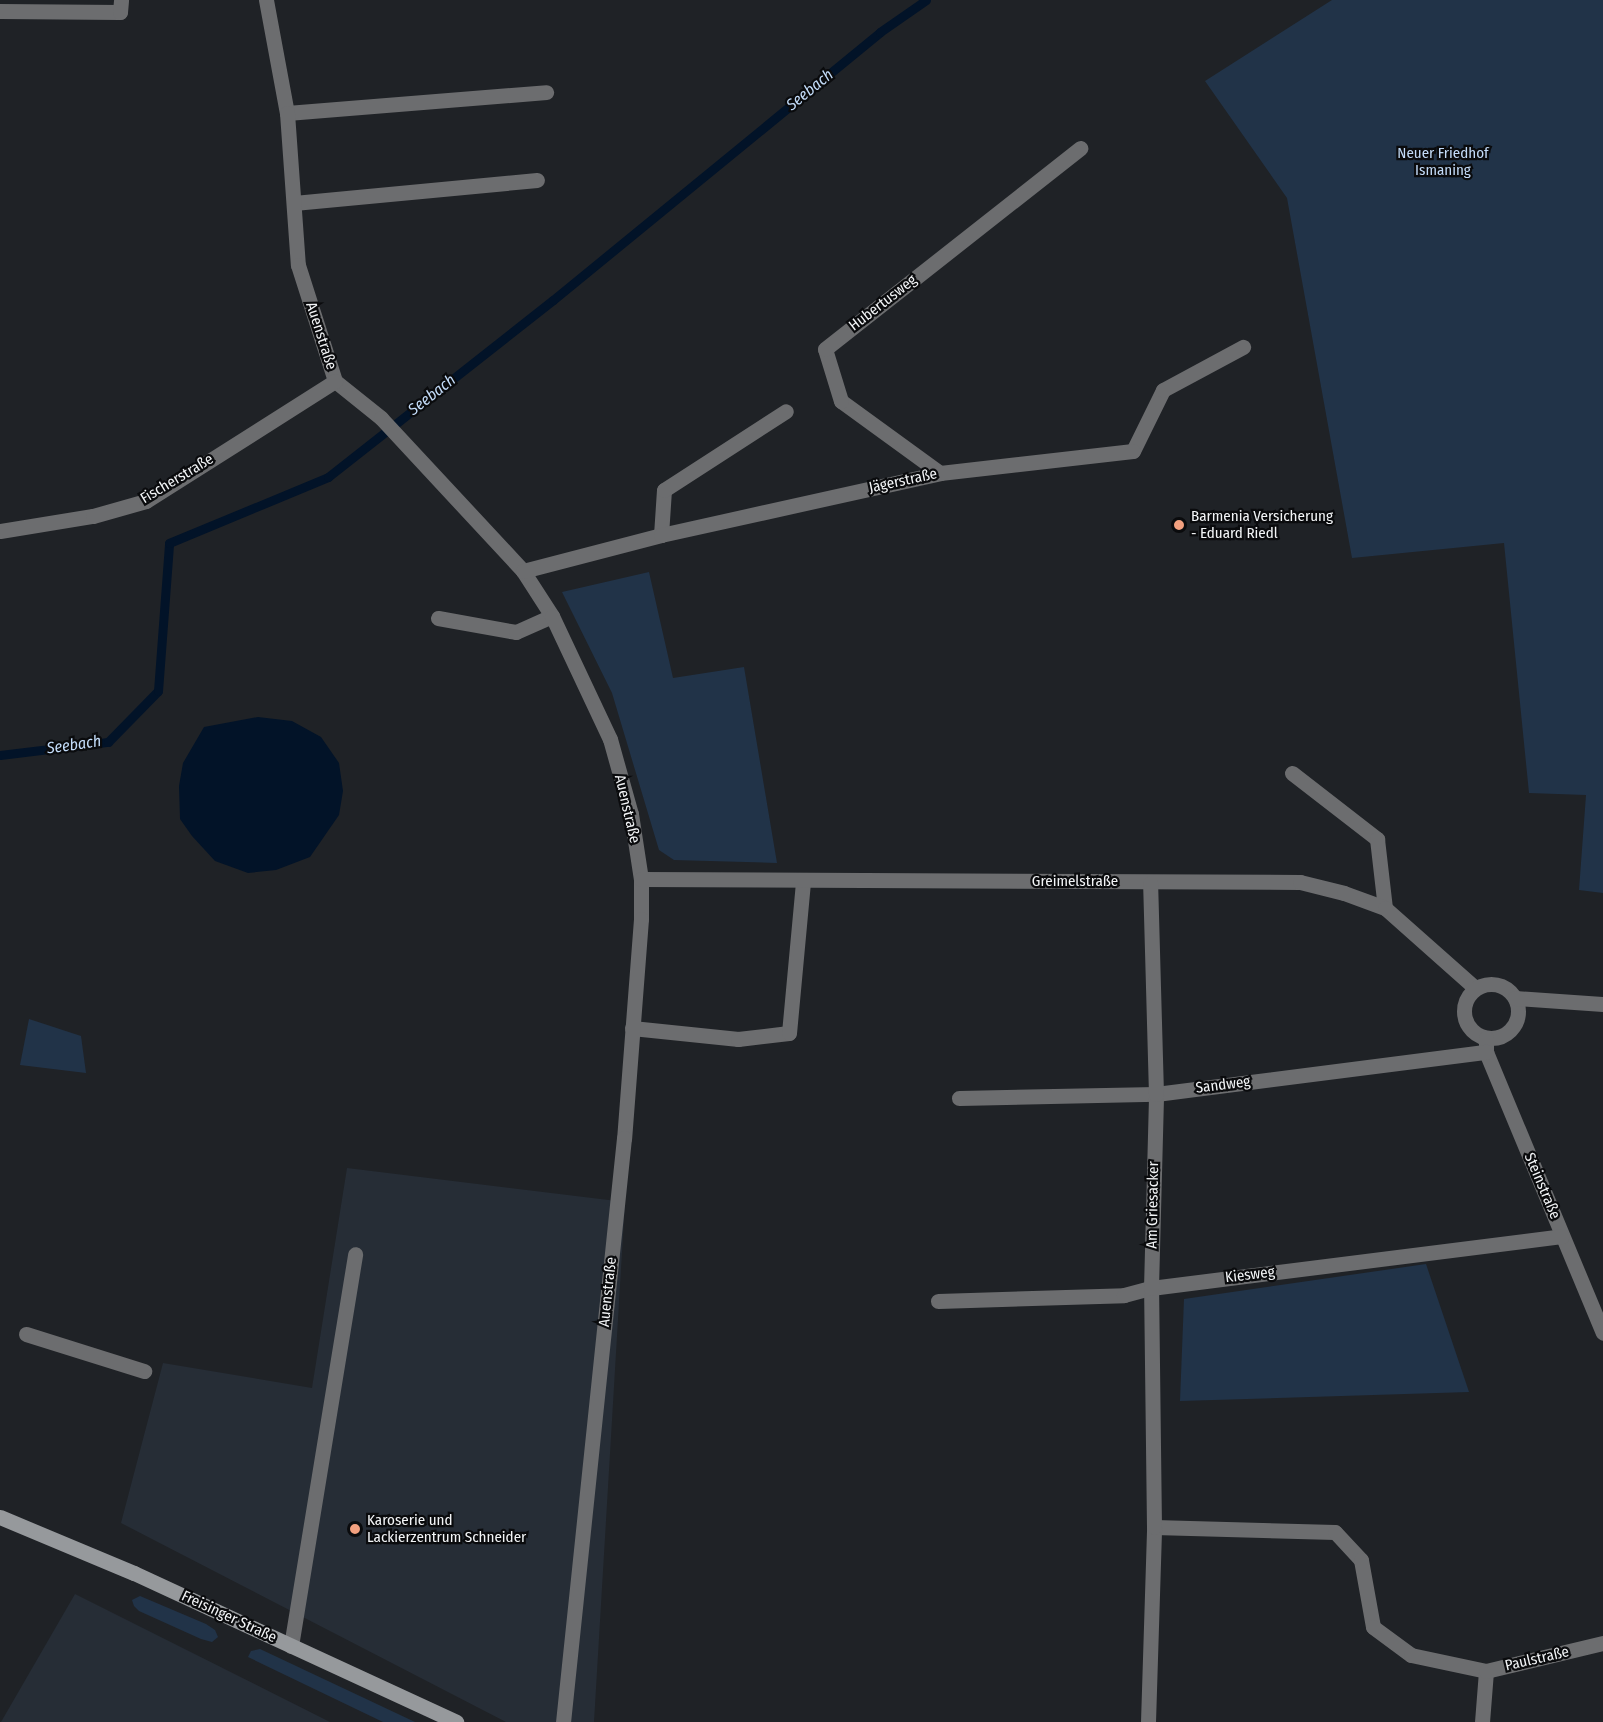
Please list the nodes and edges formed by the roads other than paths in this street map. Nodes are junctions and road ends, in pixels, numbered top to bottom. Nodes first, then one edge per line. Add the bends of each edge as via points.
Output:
1 (121, 0) edge
2 (266, 0) edge
3 (0, 11) edge
4 (546, 92) dead end
5 (287, 113) junction
6 (1080, 148) dead end
7 (537, 180) dead end
8 (294, 203) junction
9 (1243, 347) dead end
10 (335, 381) junction
11 (786, 411) dead end
12 (940, 473) junction
13 (0, 531) edge
14 (661, 535) junction
15 (523, 571) junction
16 (552, 616) junction
17 (438, 618) dead end
18 (1292, 773) dead end
19 (641, 879) junction
20 (802, 880) junction
21 (1150, 883) junction
22 (1385, 908) junction
23 (1475, 988) junction
24 (1515, 998) junction
25 (1603, 1004) edge
26 (632, 1028) junction
27 (1486, 1045) junction
28 (1156, 1094) junction
29 (959, 1098) dead end
30 (1562, 1236) junction
31 (355, 1254) dead end
32 (1151, 1288) junction
33 (938, 1300) dead end
34 (1603, 1333) edge
35 (26, 1334) dead end
36 (144, 1371) dead end
37 (0, 1517) edge
38 (1154, 1527) junction
39 (1603, 1644) edge
40 (291, 1646) junction
41 (1486, 1671) junction
42 (456, 1722) edge
43 (563, 1722) edge
44 (1148, 1722) edge
45 (1482, 1722) edge

1 - 3 street via 120,12
2 - 5 street, Auenstraße
4 - 5 street
5 - 8 street, Auenstraße
6 - 12 street, Hubertusweg via 825,349 841,401
7 - 8 street
8 - 10 street, Auenstraße via 298,265
9 - 12 street, Jägerstraße via 1163,390 1132,451
10 - 13 street, Fischerstraße via 146,501 93,516
10 - 15 street, Auenstraße via 401,438
11 - 14 street via 664,490
12 - 14 street, Jägerstraße
14 - 15 street, Jägerstraße
15 - 16 street, Auenstraße
16 - 17 street via 516,632
16 - 19 street, Auenstraße via 610,739 631,814
18 - 22 street via 1377,839
19 - 20 street, Greimelstraße
19 - 26 street, Auenstraße
20 - 21 street, Greimelstraße
20 - 26 street via 789,1033 738,1039
21 - 22 street, Greimelstraße via 1300,882
21 - 28 street, Am Griesacker
22 - 23 street, Greimelstraße
23 - 24 street via 1491,983 1506,987
23 - 27 street via 1466,1002 1465,1019
24 - 25 street
24 - 27 street via 1518,1016 1510,1030
26 - 43 street, Auenstraße
27 - 28 street, Sandweg
27 - 30 street, Steinstraße
28 - 29 street, Sandweg
28 - 32 street, Am Griesacker
30 - 32 street, Kiesweg
30 - 34 street, Steinstraße
31 - 40 street
32 - 33 street, Kiesweg via 1124,1295
32 - 38 street, Am Griesacker
35 - 36 street
37 - 40 main road, Freisinger Straße via 134,1573
38 - 41 street via 1335,1532 1360,1560 1373,1627 1411,1655
38 - 44 street, Am Griesacker
39 - 41 street, Paulstraße
40 - 42 main road, Freisinger Straße
41 - 45 street, Paulstraße

